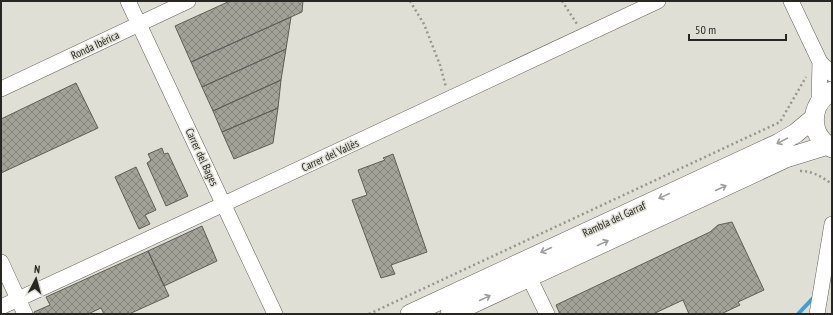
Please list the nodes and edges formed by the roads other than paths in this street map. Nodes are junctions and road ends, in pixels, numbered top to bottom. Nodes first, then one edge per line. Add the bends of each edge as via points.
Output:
1 (128, 1) edge
2 (188, 1) edge
3 (658, 1) edge
4 (791, 1) edge
5 (139, 24) junction
6 (820, 62) junction
7 (832, 74) edge
8 (1, 89) edge
9 (822, 104) edge
10 (830, 147) edge
11 (224, 204) junction
12 (832, 224) edge
13 (1, 262) edge
14 (529, 277) junction
15 (18, 299) junction
16 (1, 307) edge
17 (818, 308) edge
18 (25, 314) edge
19 (275, 314) edge
20 (410, 314) edge
21 (450, 314) edge
22 (547, 314) edge

1 - 5 street, Carrer del Bages
2 - 5 street, Ronda Ibèrica
3 - 11 street, Carrer del Vallès
4 - 6 street
5 - 8 street, Ronda Ibèrica
5 - 11 street, Carrer del Bages
6 - 7 street
6 - 9 street
9 - 10 street, Rambla del Garraf via 817,134
9 -> 20 street, Rambla del Garraf via 796,133 779,142
14 -> 10 street, Rambla del Garraf via 786,158
11 - 15 street, Carrer del Vallès
11 - 19 street, Carrer del Bages
12 - 17 street
13 - 15 street
21 -> 14 street, Rambla del Garraf
14 - 22 street
15 - 16 street, Carrer del Vallès
15 - 18 street

